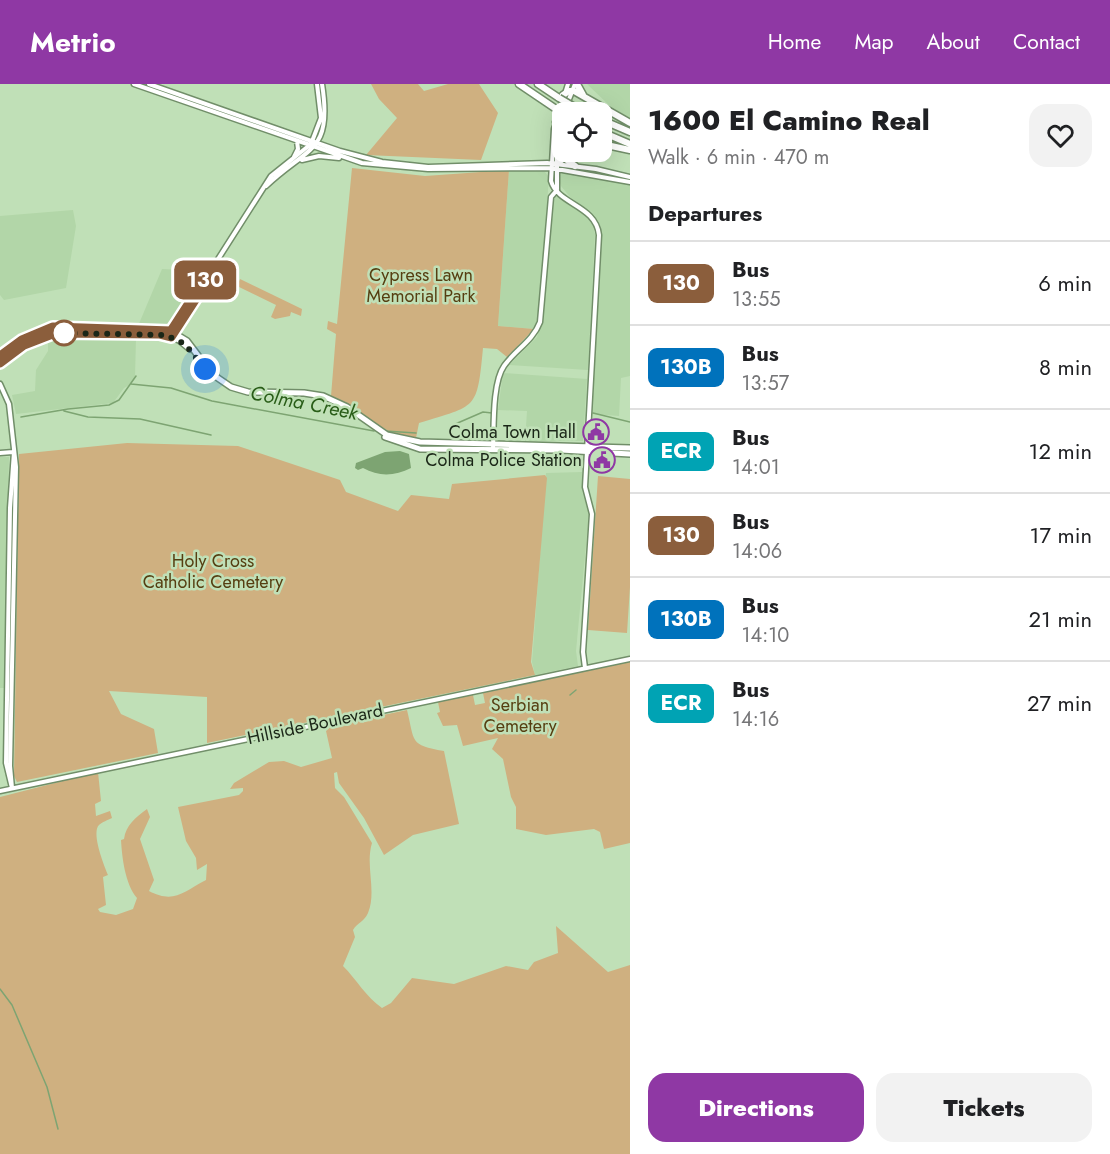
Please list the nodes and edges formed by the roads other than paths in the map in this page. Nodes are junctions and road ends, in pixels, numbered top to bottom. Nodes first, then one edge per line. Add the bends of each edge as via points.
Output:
1 (134, 84) edge
2 (149, 84) edge
3 (317, 84) edge
4 (322, 84) edge
5 (519, 84) edge
6 (538, 84) edge
7 (573, 86) edge
8 (561, 96) junction
9 (561, 102) edge
10 (565, 102) edge
11 (568, 102) edge
12 (552, 105) edge
13 (630, 123) edge
14 (612, 124) edge
15 (630, 132) edge
16 (318, 134) junction
17 (612, 136) edge
18 (304, 138) junction
19 (297, 141) junction
20 (314, 144) junction
21 (630, 144) edge
22 (324, 145) junction
23 (612, 146) edge
24 (630, 150) edge
25 (293, 158) junction
26 (351, 160) junction
27 (554, 162) edge
28 (554, 162) edge
29 (558, 162) edge
30 (571, 162) edge
31 (290, 164) junction
32 (553, 166) junction
33 (575, 166) junction
34 (630, 177) edge
35 (551, 181) junction
36 (630, 182) edge
37 (263, 189) junction
38 (557, 189) junction
39 (551, 197) junction
40 (172, 334) junction
41 (0, 356) edge
42 (0, 363) edge
43 (0, 384) edge
44 (493, 446) junction
45 (587, 448) junction
46 (630, 448) edge
47 (14, 452) junction
48 (0, 453) edge
49 (630, 454) edge
50 (630, 659) edge
51 (585, 668) junction
52 (12, 788) junction
53 (0, 790) edge

1 - 19 main road
2 - 18 main road
3 - 16 main road via 321,117
4 - 16 main road via 325,113
5 - 12 highway
6 - 8 highway
7 - 8 highway
7 - 10 main road
7 - 13 highway via 588,100
8 - 9 main road
8 - 11 highway, bridge
14 - 15 highway
16 - 18 main road
16 - 20 main road
16 - 22 main road
17 - 21 highway
18 - 20 main road
19 - 20 main road
19 - 25 main road
20 - 22 main road
20 - 25 main road
20 - 26 main road
20 - 31 main road
22 - 32 main road via 409,166
23 - 24 highway
25 - 37 main road via 274,172
26 - 31 main road via 318,156
26 - 32 main road via 428,170
27 - 32 main road
28 - 32 main road
29 - 32 highway
30 - 33 highway
31 - 37 main road
32 - 33 main road
32 - 35 main road
32 - 36 main road
32 - 38 main road
33 - 34 main road
35 - 38 main road
35 - 39 main road
37 - 40 main road
38 - 39 main road
38 - 45 main road via 591,215 599,232
39 - 44 main road via 540,322 499,374
40 - 41 main road via 53,327 22,340
40 - 42 main road via 55,333 24,345
40 - 44 main road via 189,344 215,377 235,388 328,398 401,439
43 - 47 main road via 8,402
44 - 45 main road
45 - 46 main road
45 - 49 main road
45 - 51 main road via 585,489 592,516
47 - 48 main road
47 - 52 main road
50 - 51 main road, Hillside Boulevard
51 - 52 main road, Hillside Boulevard
52 - 53 main road, Hillside Boulevard

